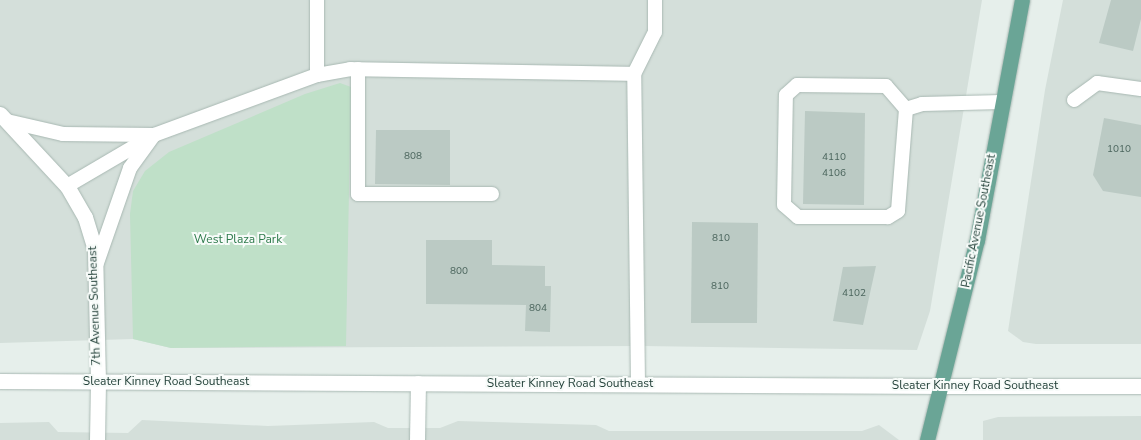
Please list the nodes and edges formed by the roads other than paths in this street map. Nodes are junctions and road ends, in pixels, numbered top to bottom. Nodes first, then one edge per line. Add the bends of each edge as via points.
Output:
1 (317, 0) edge
2 (655, 0) edge
3 (1022, 0) edge
4 (358, 69) junction
5 (634, 74) junction
6 (316, 75) junction
7 (1141, 89) edge
8 (1074, 100) dead end
9 (1002, 102) junction
10 (906, 109) junction
11 (4, 117) edge
12 (154, 135) junction
13 (67, 186) junction
14 (492, 194) dead end
15 (95, 269) junction
16 (0, 381) edge
17 (98, 381) junction
18 (418, 383) junction
19 (638, 384) junction
20 (943, 386) junction
21 (1141, 386) edge
22 (96, 440) edge
23 (417, 440) edge
24 (927, 440) edge

1 - 6 lane
2 - 5 lane via 655,32
3 - 9 main road, Pacific Avenue Southeast
4 - 5 lane
4 - 6 lane
4 - 14 lane via 358,194
5 - 19 lane
6 - 12 lane
7 - 8 lane via 1097,83
9 - 10 lane via 922,104
9 - 20 main road, Pacific Avenue Southeast via 977,240
10 - 10 lane via 898,211 888,217 798,217 784,205 786,95 797,85 886,86
11 - 12 lane via 63,134
11 - 13 main road, 7th Avenue Southeast
12 - 13 lane
12 - 15 lane via 130,168
13 - 15 main road, 7th Avenue Southeast via 85,217 95,249
15 - 17 main road, 7th Avenue Southeast
16 - 17 main road, Sleater Kinney Road Southeast
17 - 18 main road, Sleater Kinney Road Southeast
17 - 22 main road, 7th Avenue Southeast
18 - 19 main road, Sleater Kinney Road Southeast
18 - 23 main road
19 - 20 main road, Sleater Kinney Road Southeast
20 - 21 main road, Sleater Kinney Road Southeast
20 - 24 main road, Pacific Avenue Southeast

